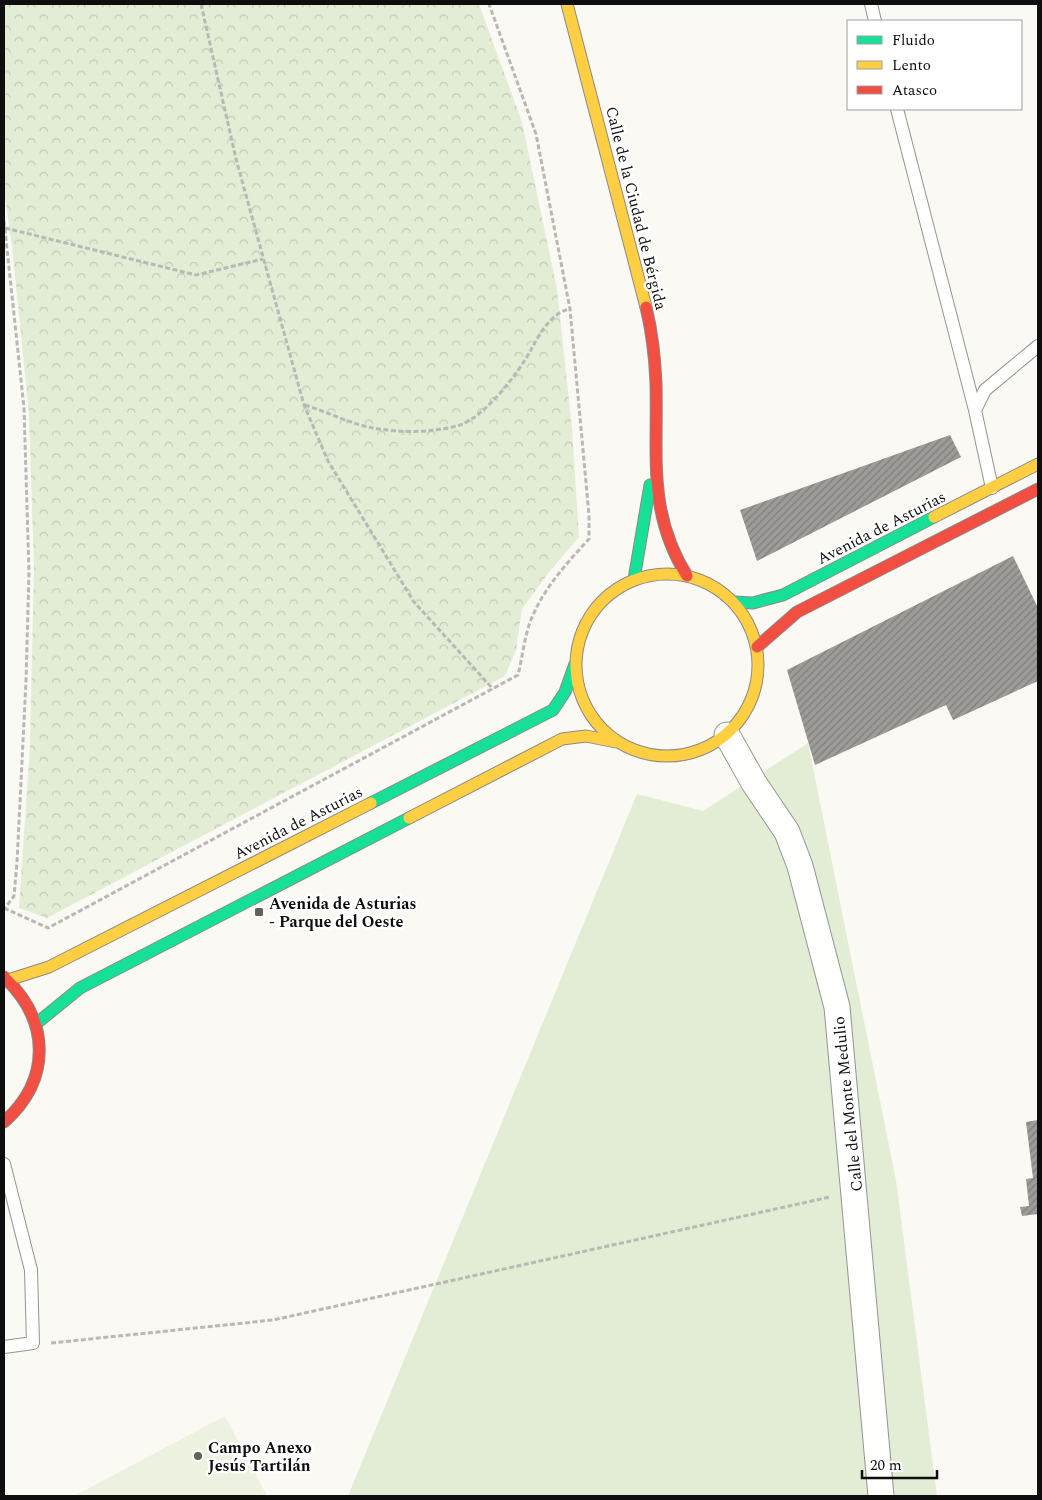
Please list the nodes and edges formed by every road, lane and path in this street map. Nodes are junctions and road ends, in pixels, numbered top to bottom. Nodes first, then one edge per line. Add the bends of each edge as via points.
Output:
1 (201, 4) edge
2 (489, 4) edge
3 (567, 4) edge
4 (871, 4) edge
5 (875, 20) edge
6 (897, 110) edge
7 (4, 222) edge
8 (5, 228) edge
9 (263, 259) junction
10 (570, 309) junction
11 (1038, 346) edge
12 (304, 405) junction
13 (974, 410) junction
14 (656, 454) junction
15 (1038, 464) edge
16 (992, 488) junction
17 (1038, 490) edge
18 (687, 576) junction
19 (634, 579) junction
20 (734, 602) junction
21 (757, 648) junction
22 (575, 664) junction
23 (493, 689) junction
24 (727, 736) junction
25 (616, 742) junction
26 (4, 908) edge
27 (6, 978) edge
28 (37, 1023) junction
29 (4, 1122) edge
30 (4, 1164) edge
31 (855, 1193) junction
32 (33, 1343) junction
33 (4, 1347) edge
34 (881, 1496) edge

1 - 9 path via 236,159
2 - 10 path via 536,134
3 - 14 main road, Calle de la Ciudad de Bérgida via 644,292 656,380
4 - 5 lane
6 - 13 lane
7 - 8 path
8 - 9 path via 196,275
8 - 26 path via 24,408 29,572 17,862 14,896
9 - 12 path
10 - 12 path via 560,311 540,333 523,366 493,402 462,424 422,431 373,428
10 - 23 path via 589,539 544,593 529,625 518,675
11 - 13 lane via 985,390
12 - 23 path via 328,461 414,602
13 - 16 lane
14 - 18 main road, Calle de la Ciudad de Bérgida via 657,492 667,540 674,559
14 - 19 main road, Calle de la Ciudad de Bérgida
15 - 16 main road, Avenida de Asturias
16 - 20 main road, Avenida de Asturias via 783,595 753,603
17 - 21 main road via 797,612
18 - 19 main road via 660,574
18 - 20 main road via 712,585
19 - 22 main road via 598,604 578,642
20 - 21 main road via 748,623
21 - 24 main road via 758,680 747,710
22 - 25 main road via 586,708 599,727
22 - 27 main road, Avenida de Asturias via 565,692 553,710 49,967
23 - 26 path via 48,928
24 - 25 main road via 701,751 672,757 643,754
24 - 31 street, Calle del Monte Medulio via 788,832 800,866 837,1007
25 - 28 main road via 586,736 562,739 80,988
27 - 28 main road via 24,998
28 - 29 main road via 40,1046 37,1073 26,1097
30 - 32 lane via 31,1270
31 - 32 path via 274,1320
31 - 34 street, Calle del Monte Medulio
32 - 33 lane

